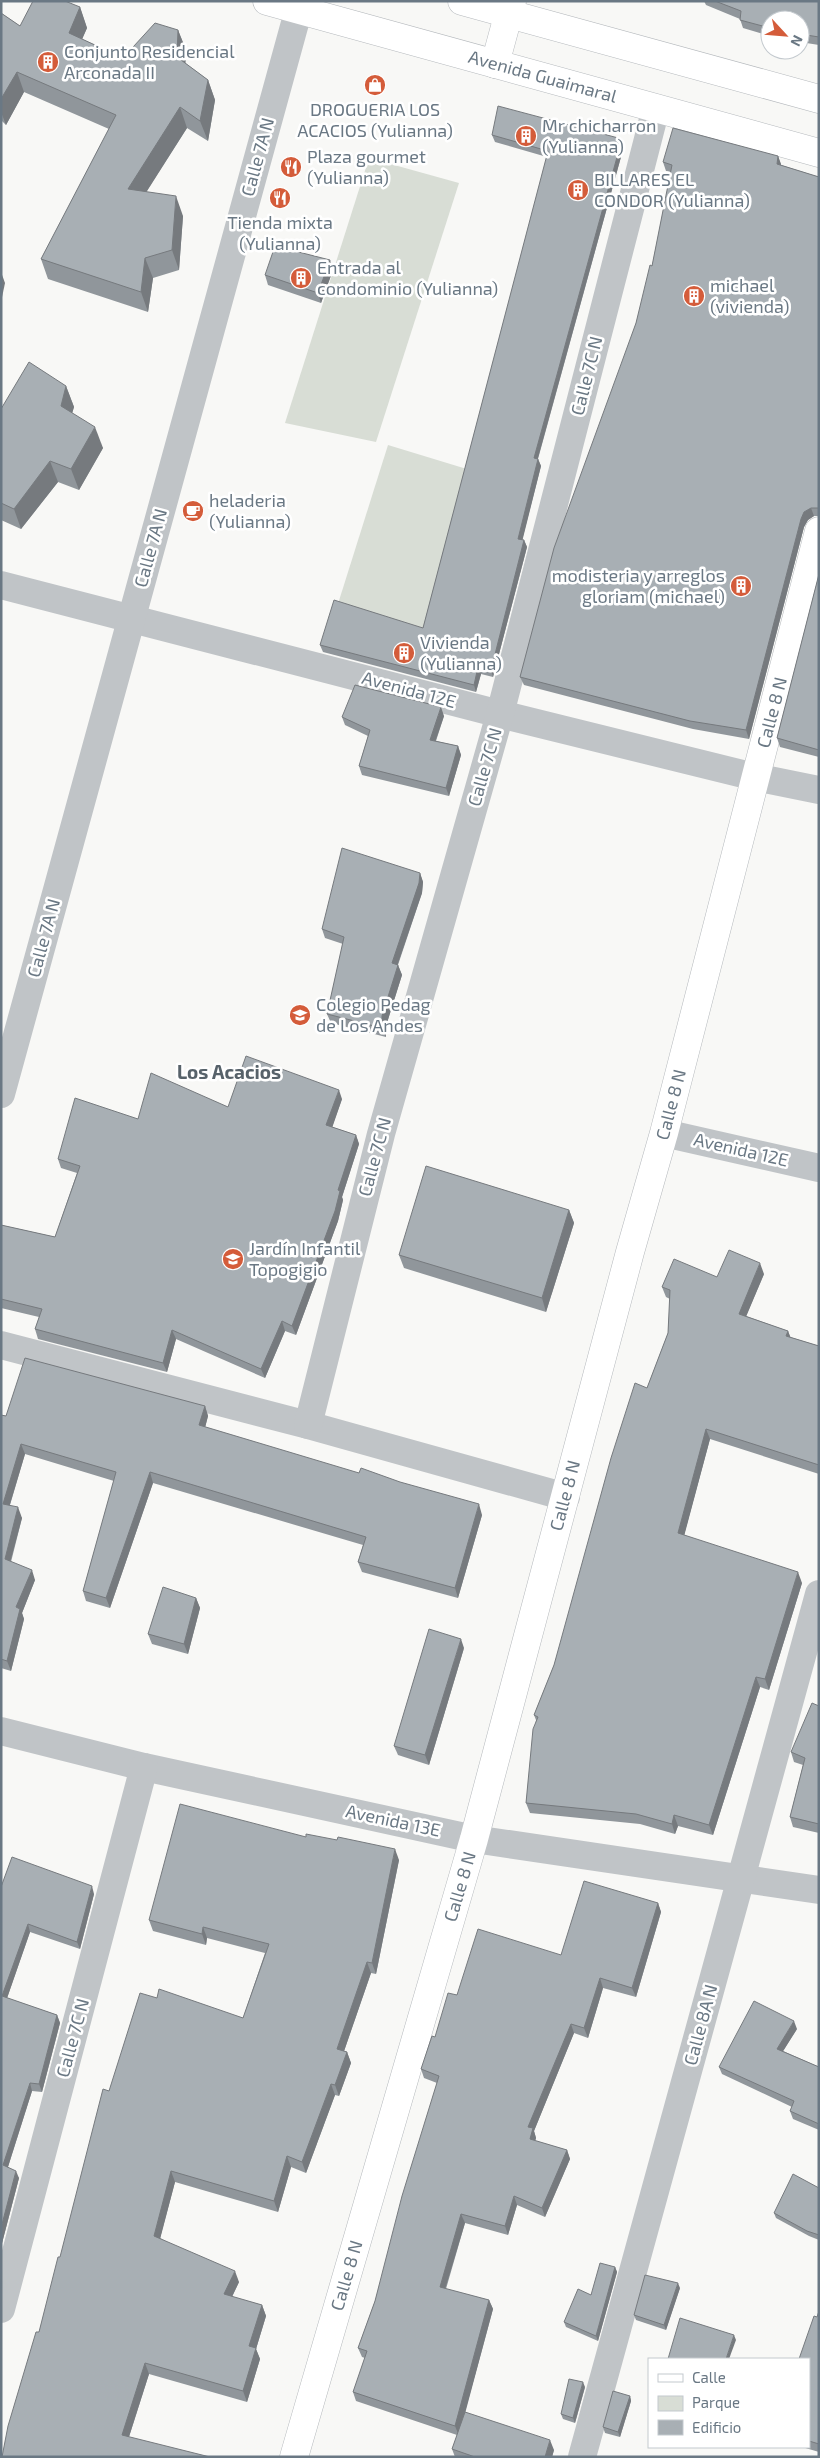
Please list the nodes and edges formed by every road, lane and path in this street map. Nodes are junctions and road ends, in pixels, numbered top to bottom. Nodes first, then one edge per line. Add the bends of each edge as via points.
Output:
1 (267, 1) edge
2 (462, 1) edge
3 (300, 6) edge
4 (510, 8) edge
5 (495, 64) junction
6 (819, 99) edge
7 (656, 108) junction
8 (819, 153) edge
9 (819, 531) edge
10 (1, 585) edge
11 (132, 619) junction
12 (500, 714) junction
13 (755, 777) junction
14 (819, 790) edge
15 (1, 1094) edge
16 (664, 1133) junction
17 (819, 1168) edge
18 (1, 1345) edge
19 (308, 1425) junction
20 (566, 1497) junction
21 (819, 1594) edge
22 (1, 1731) edge
23 (144, 1767) junction
24 (474, 1840) junction
25 (741, 1880) junction
26 (819, 1890) edge
27 (1, 2309) edge
28 (294, 2457) edge
29 (582, 2457) edge

1 - 3 street, Avenida Guaimaral
2 - 4 street
3 - 5 street, Avenida Guaimaral
3 - 11 street, Calle 7A N
4 - 5 street
4 - 6 street
5 - 7 street, Avenida Guaimaral
7 - 8 street, Avenida Guaimaral
7 - 12 street, Calle 7C N
9 - 13 street, Calle 8 N
10 - 11 street, Avenida 12E
11 - 12 street, Avenida 12E
11 - 15 street, Calle 7A N
12 - 13 street, Avenida 12E
12 - 19 street, Calle 7C N via 381,1134
13 - 14 street, Avenida 12E
13 - 16 street, Calle 8 N
16 - 17 street, Avenida 12E
16 - 20 street, Calle 8 N
18 - 19 street
19 - 20 street
20 - 24 street, Calle 8 N
21 - 25 street, Calle 8A N
22 - 23 street, Avenida 13E
23 - 24 street, Avenida 13E
23 - 27 street, Calle 7C N
24 - 25 street, Avenida 13E
24 - 28 street, Calle 8 N
25 - 26 street, Avenida 13E
25 - 29 street, Calle 8A N

